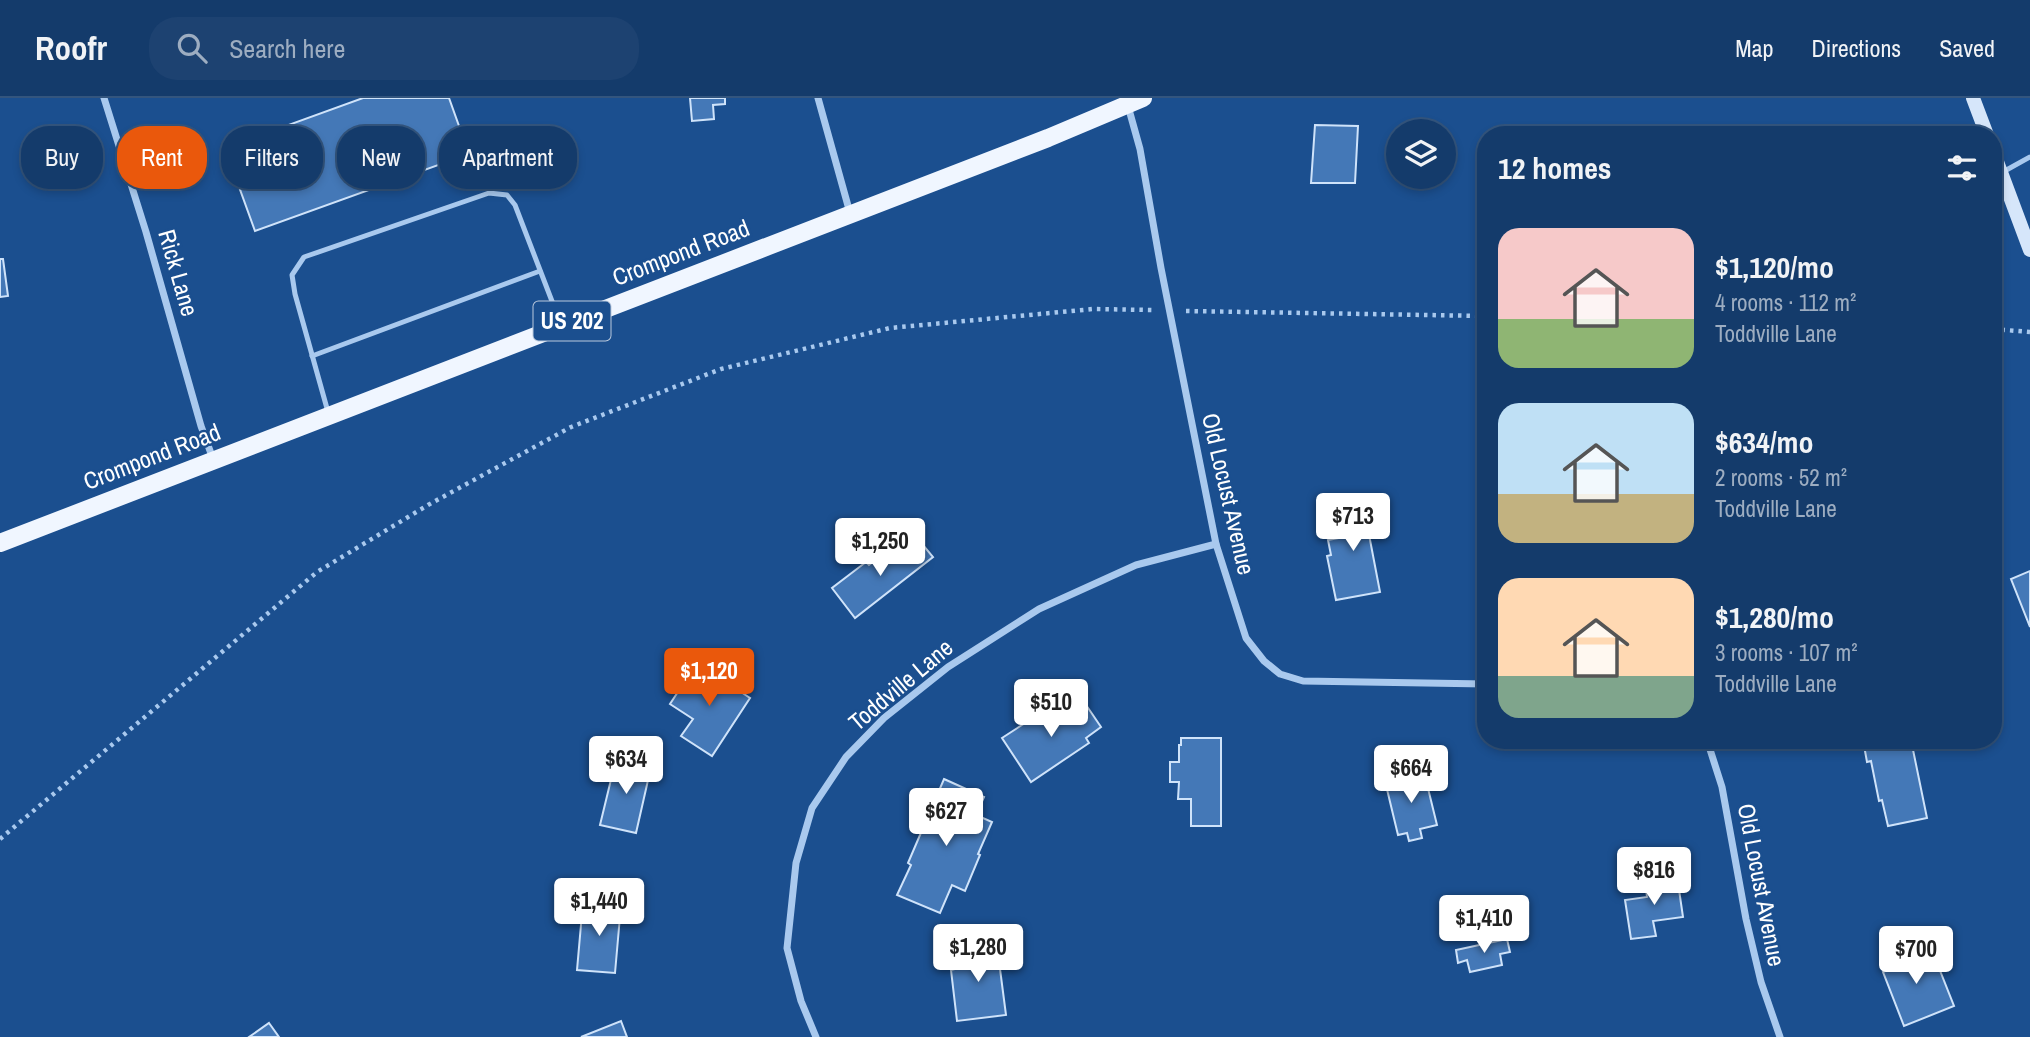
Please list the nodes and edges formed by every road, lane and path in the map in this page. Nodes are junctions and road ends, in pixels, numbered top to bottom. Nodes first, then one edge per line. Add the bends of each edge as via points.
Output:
1 (104, 98) edge
2 (818, 98) edge
3 (1973, 98) edge
4 (1124, 103) edge
5 (1984, 126) edge
6 (2030, 157) edge
7 (2002, 172) edge
8 (2002, 176) edge
9 (850, 213) junction
10 (2030, 250) edge
11 (540, 271) junction
12 (1169, 311) junction
13 (1477, 316) edge
14 (561, 325) junction
15 (2002, 329) edge
16 (2030, 331) edge
17 (313, 356) junction
18 (329, 415) junction
19 (213, 460) junction
20 (0, 543) edge
21 (1216, 544) junction
22 (1477, 684) edge
23 (1710, 749) edge
24 (0, 839) edge
25 (816, 1037) edge
26 (1780, 1037) edge

1 - 19 street, Rick Lane
2 - 9 street
3 - 5 street
4 - 9 main road, Crompond Road / US 202 via 1048,138
4 - 12 street, Old Locust Avenue via 1140,149
6 - 7 lane
8 - 10 street
9 - 14 main road, Crompond Road / US 202
11 - 14 lane
11 - 17 lane
11 - 17 lane via 515,205 507,195 489,193 304,257 292,275
12 - 13 path
12 - 21 street, Old Locust Avenue
12 - 24 path via 1093,309 890,328 721,369 570,427 317,572
14 - 18 main road, Crompond Road / US 202
15 - 16 path
17 - 18 lane
18 - 19 main road, Crompond Road / US 202
19 - 20 main road, Crompond Road / US 202
21 - 22 street, Old Locust Avenue via 1246,638 1280,674 1303,681
21 - 25 street, Toddville Lane via 1136,565 1039,608 948,667 884,718 846,757 812,808 796,863 787,948
23 - 26 street, Old Locust Avenue via 1722,787 1761,982

